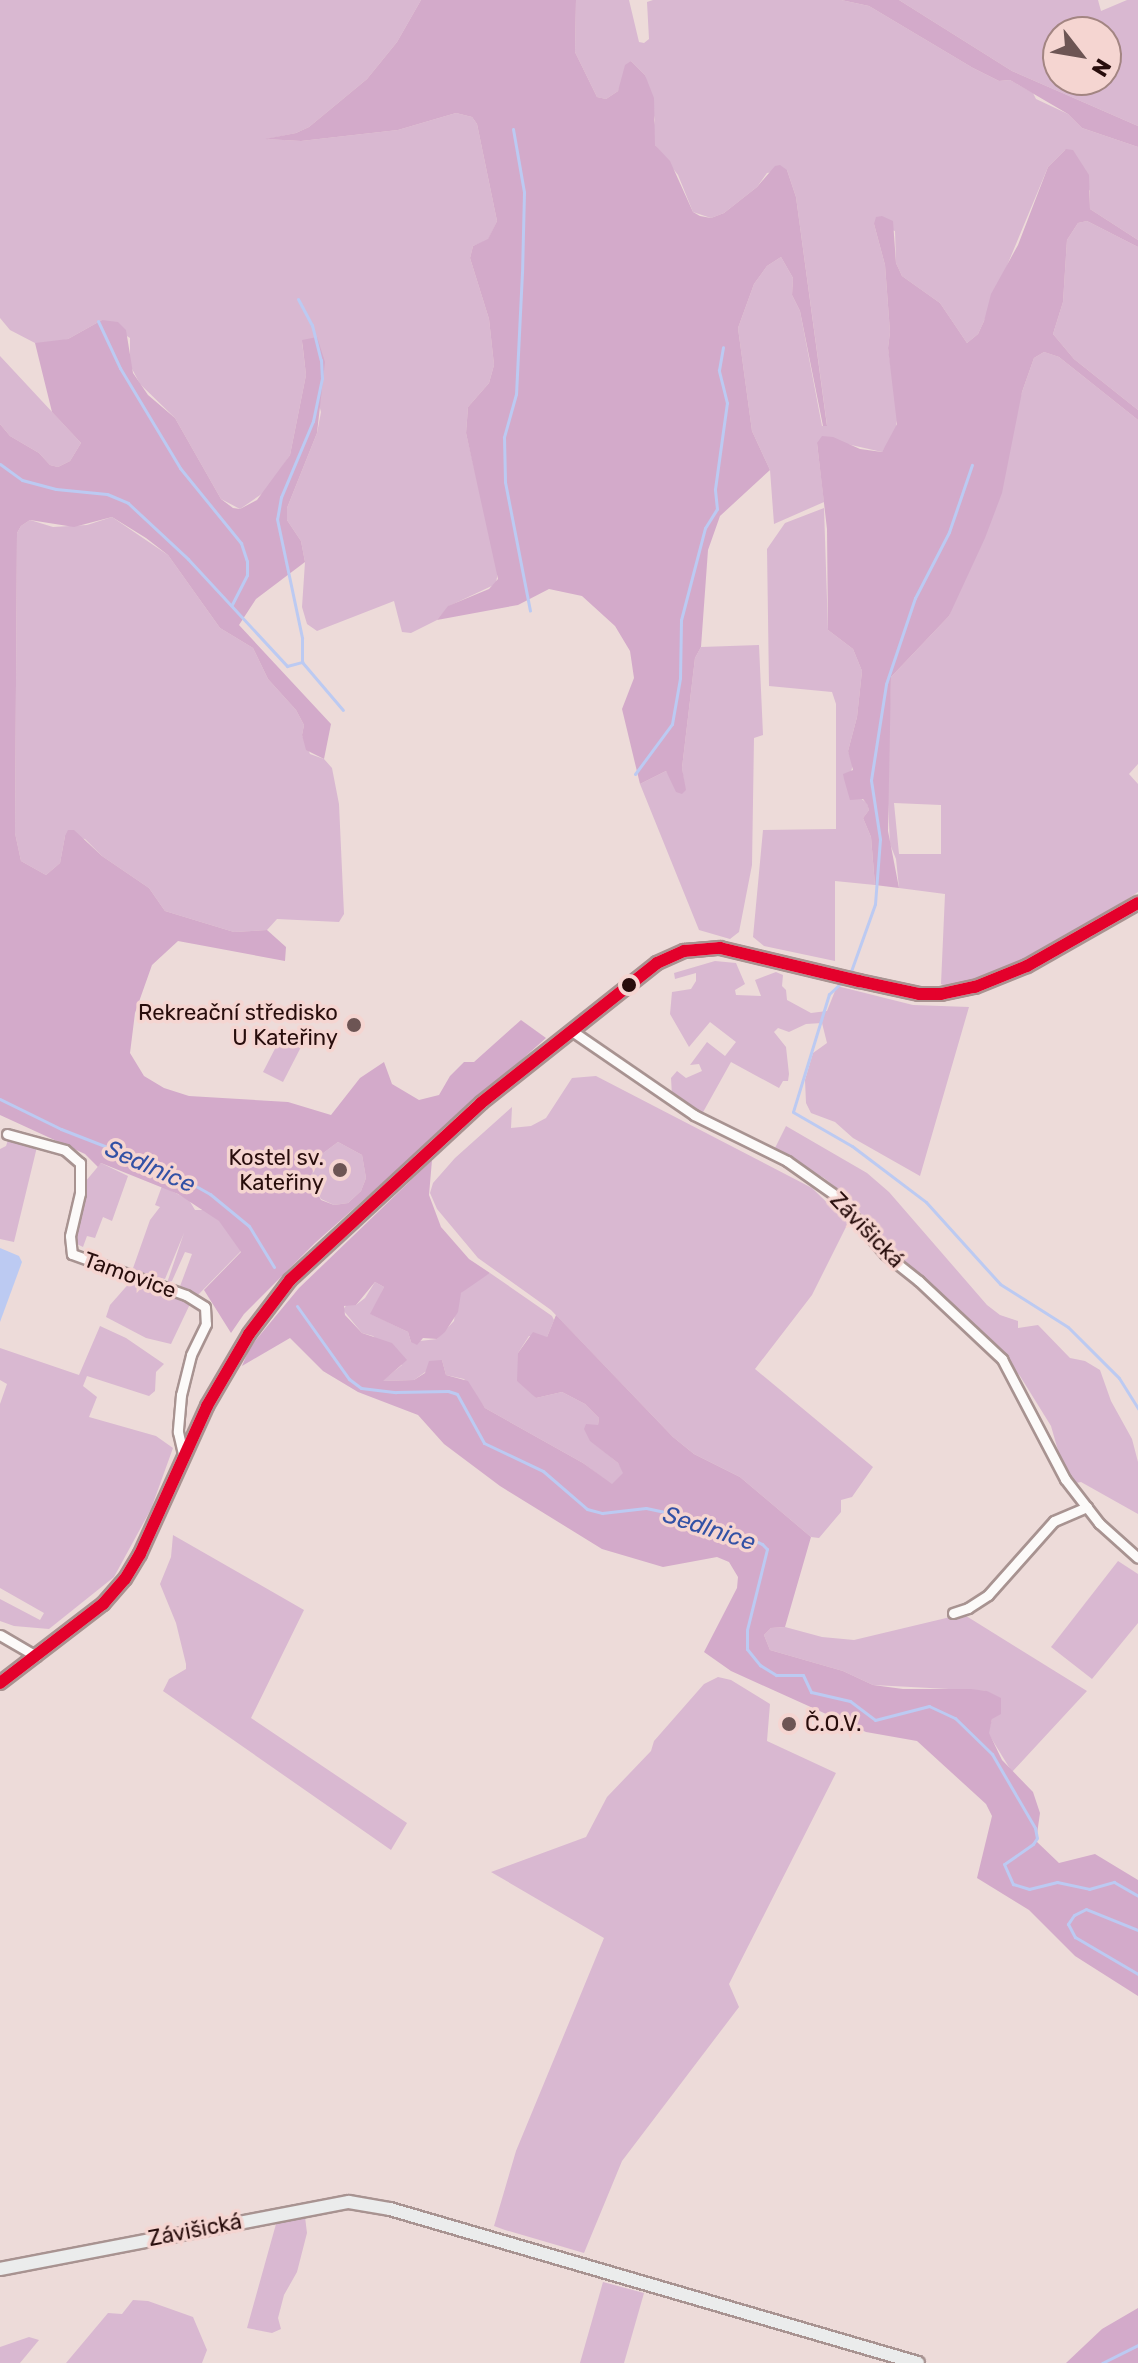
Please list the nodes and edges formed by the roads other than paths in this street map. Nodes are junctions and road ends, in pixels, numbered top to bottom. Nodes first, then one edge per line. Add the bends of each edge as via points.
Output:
1 (1138, 903) edge
2 (572, 1031) junction
3 (7, 1134) dead end
4 (183, 1454) junction
5 (1087, 1507) junction
6 (1138, 1558) edge
7 (953, 1613) dead end
8 (0, 1635) edge
9 (36, 1656) junction
10 (0, 1683) edge
11 (0, 2269) edge
12 (918, 2363) edge

1 - 2 street via 1027,966 941,994 919,994 720,948 684,951 657,963
2 - 4 street via 434,1144 290,1280 249,1334
2 - 5 street, Závišická via 694,1115 787,1161 835,1195 885,1254 1002,1359 1065,1479
3 - 4 street, Tamovice via 65,1150 80,1163 72,1254 186,1295 205,1307 206,1324 181,1395 178,1432
4 - 9 street via 125,1579 103,1604
5 - 6 street, Závišická
5 - 7 street via 1054,1521 988,1595
8 - 9 street
9 - 10 street
11 - 12 street, Závišická via 349,2202 390,2209

